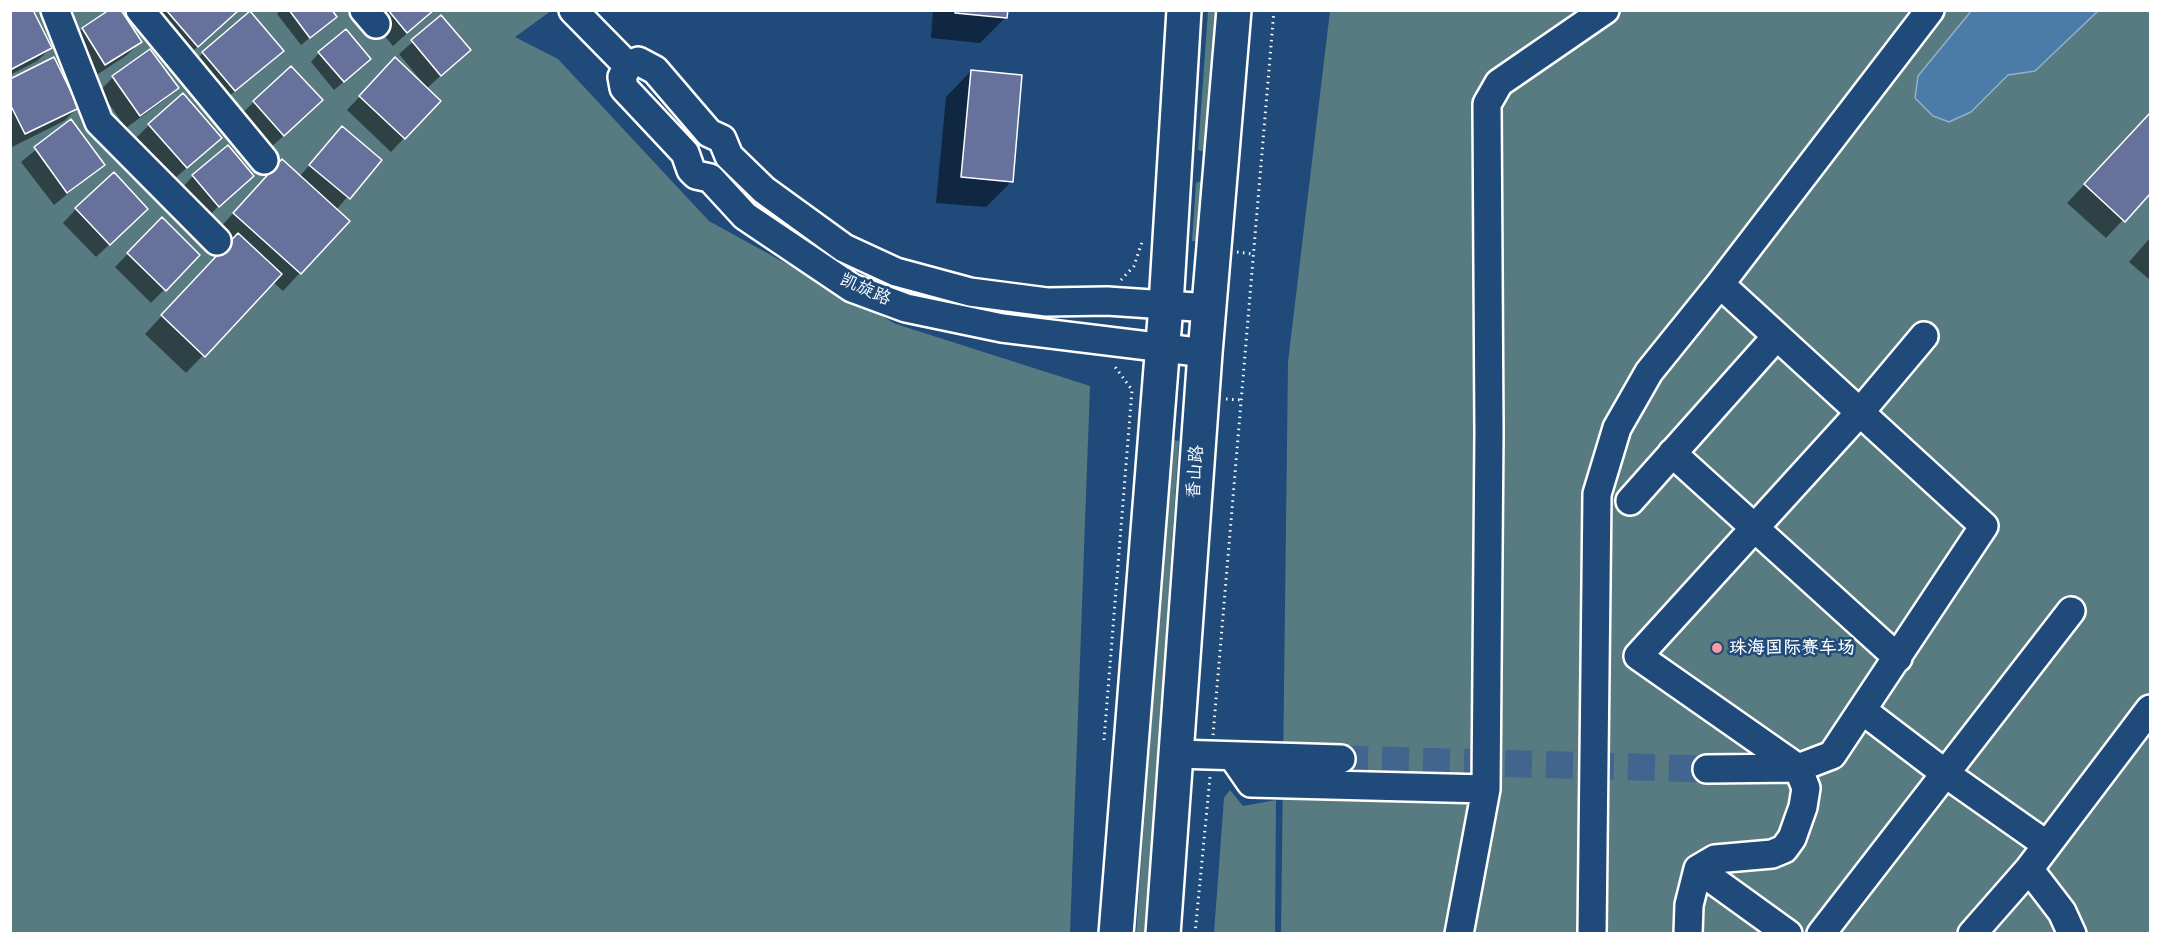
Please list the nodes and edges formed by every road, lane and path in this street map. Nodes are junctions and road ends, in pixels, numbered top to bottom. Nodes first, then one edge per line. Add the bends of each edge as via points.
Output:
1 (55, 10) edge
2 (140, 10) edge
3 (573, 10) edge
4 (1184, 10) edge
5 (1234, 10) edge
6 (1274, 10) edge
7 (1605, 10) edge
8 (1930, 10) edge
9 (628, 66) junction
10 (709, 133) junction
11 (686, 153) junction
12 (729, 156) junction
13 (264, 160) dead end
14 (710, 178) junction
15 (217, 241) dead end
16 (1720, 284) junction
17 (1166, 305) junction
18 (1210, 308) junction
19 (1924, 336) dead end
20 (1776, 337) junction
21 (1162, 348) junction
22 (1204, 353) junction
23 (1112, 362) dead end
24 (1861, 411) junction
25 (1672, 453) junction
26 (1630, 501) dead end
27 (1754, 528) junction
28 (2071, 611) dead end
29 (1898, 658) junction
30 (1214, 700) dead end
31 (2151, 709) edge
32 (1862, 710) junction
33 (1104, 744) dead end
34 (1176, 754) junction
35 (1233, 758) junction
36 (1341, 759) tunnel mouth
37 (1798, 768) junction
38 (1707, 769) tunnel mouth
39 (1946, 774) junction
40 (1486, 789) junction
41 (1202, 838) dead end
42 (2047, 845) junction
43 (1698, 869) junction
44 (2029, 869) junction
45 (1116, 933) edge
46 (1162, 933) edge
47 (1195, 933) edge
48 (1459, 933) edge
49 (1592, 933) edge
50 (1688, 933) edge
51 (1788, 933) edge
52 (1821, 933) edge
53 (1972, 933) edge
54 (2072, 933) edge

1 - 15 street via 99,122
2 - 13 street
3 - 9 street
4 - 17 main road
5 - 18 main road, 香山路
6 - 30 path
7 - 40 street via 1499,83 1487,104
8 - 16 street
9 - 10 street, 凯旋路 via 638,61 655,70
9 - 11 street, 凯旋路 via 622,77 624,88
10 - 11 street via 695,137
10 - 12 street, 凯旋路 via 722,139
11 - 14 street, 凯旋路 via 691,170
12 - 14 street via 723,172
12 - 17 street, 凯旋路 via 764,190 844,248 896,272 970,292 1047,302
14 - 21 street, 凯旋路 via 745,216 852,288 906,308 1002,328
16 - 20 street
16 - 49 street via 1643,381 1617,428 1597,494
17 - 18 street, 凯旋路
17 - 21 main road
18 - 22 main road, 香山路
19 - 24 street
20 - 24 street
20 - 25 street
21 - 22 street, 凯旋路
21 - 45 main road
22 - 34 main road, 香山路
23 - 33 path via 1132,390
24 - 27 street
24 - 29 street via 1984,526
25 - 26 street
25 - 27 street
27 - 29 street
27 - 37 street via 1638,656
28 - 39 street
29 - 32 street
31 - 42 street
32 - 37 street via 1832,755
32 - 39 street
34 - 35 street
34 - 46 main road, 香山路
35 - 36 street
35 - 40 street via 1251,783
37 - 38 street
37 - 43 street via 1806,788 1803,807 1784,849 1772,854 1715,859
39 - 42 street
39 - 52 street
40 - 48 street
41 - 47 path
42 - 44 street
43 - 50 street via 1689,905
43 - 51 street
44 - 53 street
44 - 54 street via 2062,912

